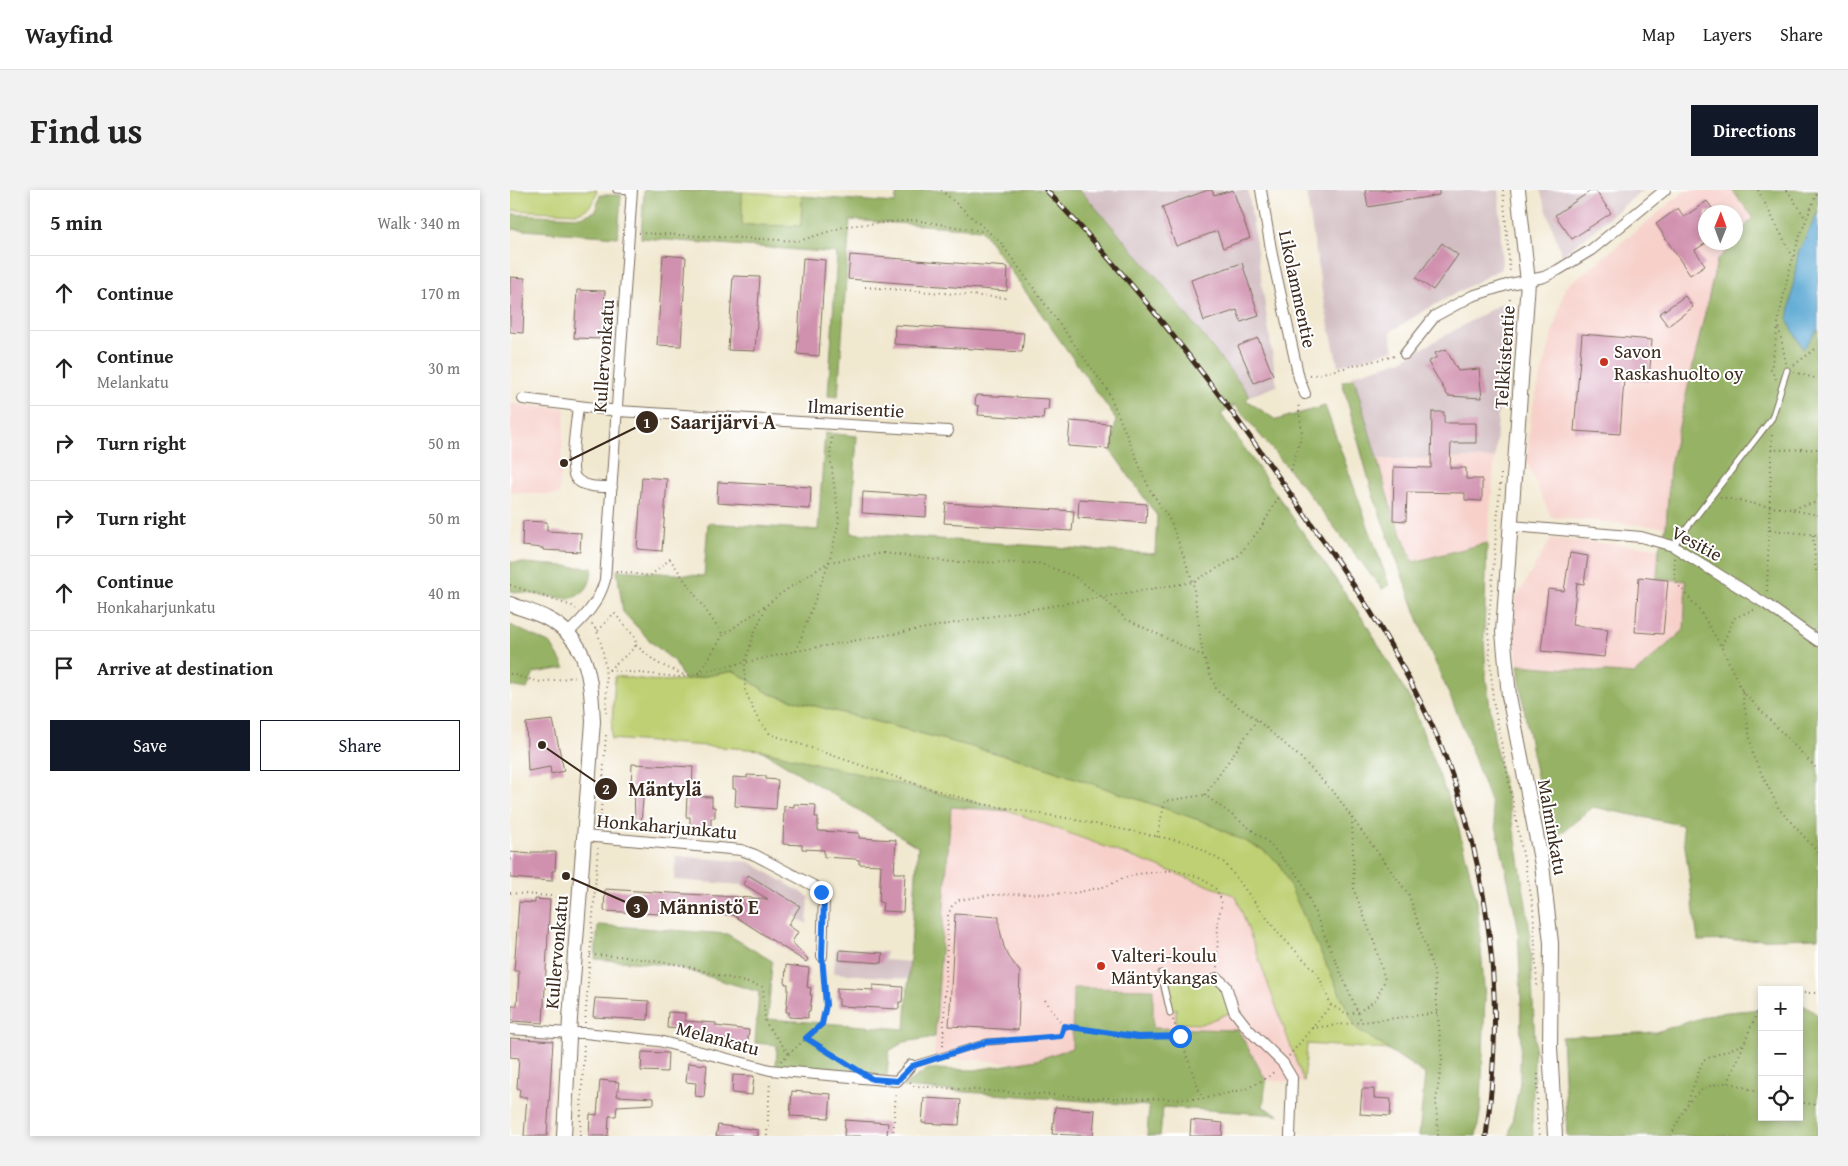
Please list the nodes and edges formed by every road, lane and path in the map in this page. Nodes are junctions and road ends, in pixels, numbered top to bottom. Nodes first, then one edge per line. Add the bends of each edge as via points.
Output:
1 (616, 190) edge
2 (632, 190) edge
3 (941, 190) edge
4 (1261, 190) edge
5 (1518, 190) edge
6 (1665, 190) edge
7 (1758, 190) edge
8 (1787, 190) edge
9 (1818, 190) edge
10 (1807, 219) junction
11 (630, 232) junction
12 (990, 232) junction
13 (1794, 257) junction
14 (1528, 282) junction
15 (865, 287) dead end
16 (1007, 298) dead end
17 (1778, 324) junction
18 (1818, 346) edge
19 (1405, 354) joint
20 (1787, 370) junction
21 (1299, 378) junction
22 (1818, 379) edge
23 (1781, 389) junction
24 (1305, 394) dead end
25 (524, 399) dead end
26 (578, 406) junction
27 (618, 411) junction
28 (1772, 418) junction
29 (834, 424) junction
30 (948, 431) dead end
31 (1771, 450) junction
32 (1818, 450) edge
33 (612, 487) junction
34 (1712, 496) junction
35 (1279, 497) dead end
36 (1818, 502) edge
37 (1771, 508) junction
38 (1791, 509) junction
39 (1818, 515) edge
40 (1511, 526) junction
41 (1770, 530) junction
42 (1813, 535) junction
43 (1818, 535) edge
44 (1673, 546) junction
45 (829, 562) junction
46 (1818, 570) edge
47 (616, 571) dead end
48 (1193, 582) junction
49 (1102, 596) junction
50 (510, 604) edge
51 (1766, 604) junction
52 (768, 605) junction
53 (598, 631) dead end
54 (568, 633) junction
55 (723, 635) junction
56 (1818, 641) edge
57 (636, 645) junction
58 (1721, 646) junction
59 (796, 651) junction
60 (1203, 656) junction
61 (744, 663) junction
62 (510, 674) edge
63 (698, 674) junction
64 (686, 676) junction
65 (574, 677) dead end
66 (1742, 690) junction
67 (1257, 720) junction
68 (1818, 770) edge
69 (1205, 795) junction
70 (1352, 818) junction
71 (584, 836) junction
72 (1157, 837) junction
73 (1818, 852) edge
74 (510, 893) edge
75 (564, 897) dead end
76 (590, 955) dead end
77 (822, 956) joint
78 (1161, 973) dead end
79 (1217, 978) joint
80 (1803, 993) edge
81 (1818, 993) edge
82 (1045, 1000) dead end
83 (1331, 1005) junction
84 (1758, 1009) edge
85 (1358, 1012) junction
86 (1170, 1013) joint
87 (1438, 1013) junction
88 (1362, 1022) junction
89 (1064, 1026) junction
90 (1312, 1028) junction
91 (510, 1029) edge
92 (569, 1033) junction
93 (1180, 1036) junction
94 (806, 1038) junction
95 (1003, 1040) joint
96 (1744, 1044) junction
97 (790, 1054) junction
98 (943, 1056) junction
99 (1283, 1063) junction
100 (912, 1066) joint
101 (856, 1069) dead end
102 (770, 1070) junction
103 (899, 1078) junction
104 (1728, 1083) junction
105 (1758, 1092) edge
106 (1202, 1099) junction
107 (1688, 1101) junction
108 (1803, 1103) edge
109 (1818, 1105) edge
110 (564, 1136) edge
111 (767, 1136) edge
112 (893, 1136) edge
113 (1290, 1136) edge
114 (1438, 1136) edge
115 (1555, 1136) edge
116 (1671, 1136) edge

1 - 2 lane
2 - 11 street, Kullervonkatu
3 - 12 path
4 - 21 street, Likolammentie
5 - 14 street, Telkkistentie
6 - 14 street via 1591,250 1544,277
7 - 13 path
8 - 10 path
9 - 10 path
10 - 13 path
11 - 12 path via 799,241 846,226 914,220
11 - 27 street, Kullervonkatu
12 - 48 path via 1108,391 1149,488 1171,522
13 - 17 path
14 - 19 street via 1472,296 1435,316
14 - 40 street, Telkkistentie
15 - 16 path
17 - 20 path
17 - 23 path via 1770,370
18 - 20 path
19 - 21 path
20 - 22 path
20 - 23 lane
21 - 24 street, Likolammentie
23 - 28 lane
25 - 26 street, Ilmarisentie
26 - 27 street, Ilmarisentie
26 - 33 street via 572,468 575,478 584,484
27 - 29 street, Ilmarisentie
27 - 33 street, Kullervonkatu
28 - 31 path
28 - 34 lane
29 - 30 street, Ilmarisentie
29 - 45 path via 830,455 839,521
31 - 32 path
31 - 37 path
33 - 54 street, Kullervonkatu via 605,580 601,593 585,617
34 - 37 path
34 - 44 lane
35 - 48 path via 1260,529 1237,557
36 - 38 path
37 - 38 path
37 - 41 path
38 - 39 path
40 - 44 street, Vesitie via 1641,537
40 - 115 street, Malminkatu via 1503,632 1509,696 1542,865 1551,943 1550,1047
41 - 42 path
41 - 51 path
42 - 43 path
42 - 46 path
44 - 51 street, Vesitie
44 - 58 path via 1675,581 1700,610
45 - 49 path via 884,553 952,562 1038,564 1074,576
45 - 52 path
45 - 59 path
47 - 55 path via 650,576 670,559
48 - 49 path
48 - 60 path
49 - 59 path
49 - 60 path via 1126,619
50 - 54 street via 547,618
51 - 56 street, Vesitie
51 - 58 path via 1734,618
52 - 55 path
52 - 61 path
53 - 57 path via 614,613 635,637
54 - 71 street, Kullervonkatu via 586,663 591,690 593,722
55 - 63 path
57 - 64 path via 656,663
57 - 64 path via 609,670
58 - 66 path
59 - 61 path
60 - 67 path via 1216,691
61 - 63 path
61 - 72 path via 745,690 756,716 770,734 982,804
62 - 65 path via 541,682
63 - 64 path
66 - 68 path
66 - 73 path via 1753,756 1779,809
67 - 69 path
67 - 70 path via 1301,758 1336,795
69 - 72 path via 1164,801
69 - 85 path via 1268,842 1300,878
70 - 85 path via 1354,890 1385,980 1376,1000
70 - 87 path via 1409,895 1434,972
71 - 77 street, Honkaharjunkatu via 741,850 755,855 821,892 824,898
71 - 92 street, Kullervonkatu
72 - 83 path via 1190,843 1225,863 1279,934 1318,974
74 - 75 path
76 - 97 path via 681,965 763,987 765,1022
77 - 94 path via 826,1005 822,1024
78 - 86 lane
79 - 98 path via 1218,920 1222,903 1217,890 1194,875 1176,870 1137,874 1107,886 1075,893 990,895 959,900 948,915
79 - 99 street via 1226,986 1234,1010 1248,1029
80 - 81 path
82 - 89 path
83 - 85 path via 1347,1014
83 - 90 path
84 - 96 path
85 - 88 path
86 - 93 path
87 - 88 path
87 - 114 path via 1442,1060 1436,1101
88 - 90 path
89 - 93 path via 1138,1037
89 - 95 path via 1061,1036
90 - 99 path
91 - 92 street, Melankatu
92 - 102 street, Melankatu via 659,1040
92 - 110 street, Kullervonkatu
93 - 106 path
94 - 97 path
94 - 101 path
95 - 98 lane
96 - 104 path
96 - 107 path via 1703,1060
97 - 102 path
98 - 100 lane
99 - 106 path via 1267,1078 1246,1090
99 - 113 street via 1292,1078
100 - 103 street
102 - 103 street, Melankatu
102 - 111 path
103 - 106 path via 914,1086 1098,1098
103 - 112 path
104 - 105 path
104 - 107 path via 1708,1086
107 - 116 path
108 - 109 path

